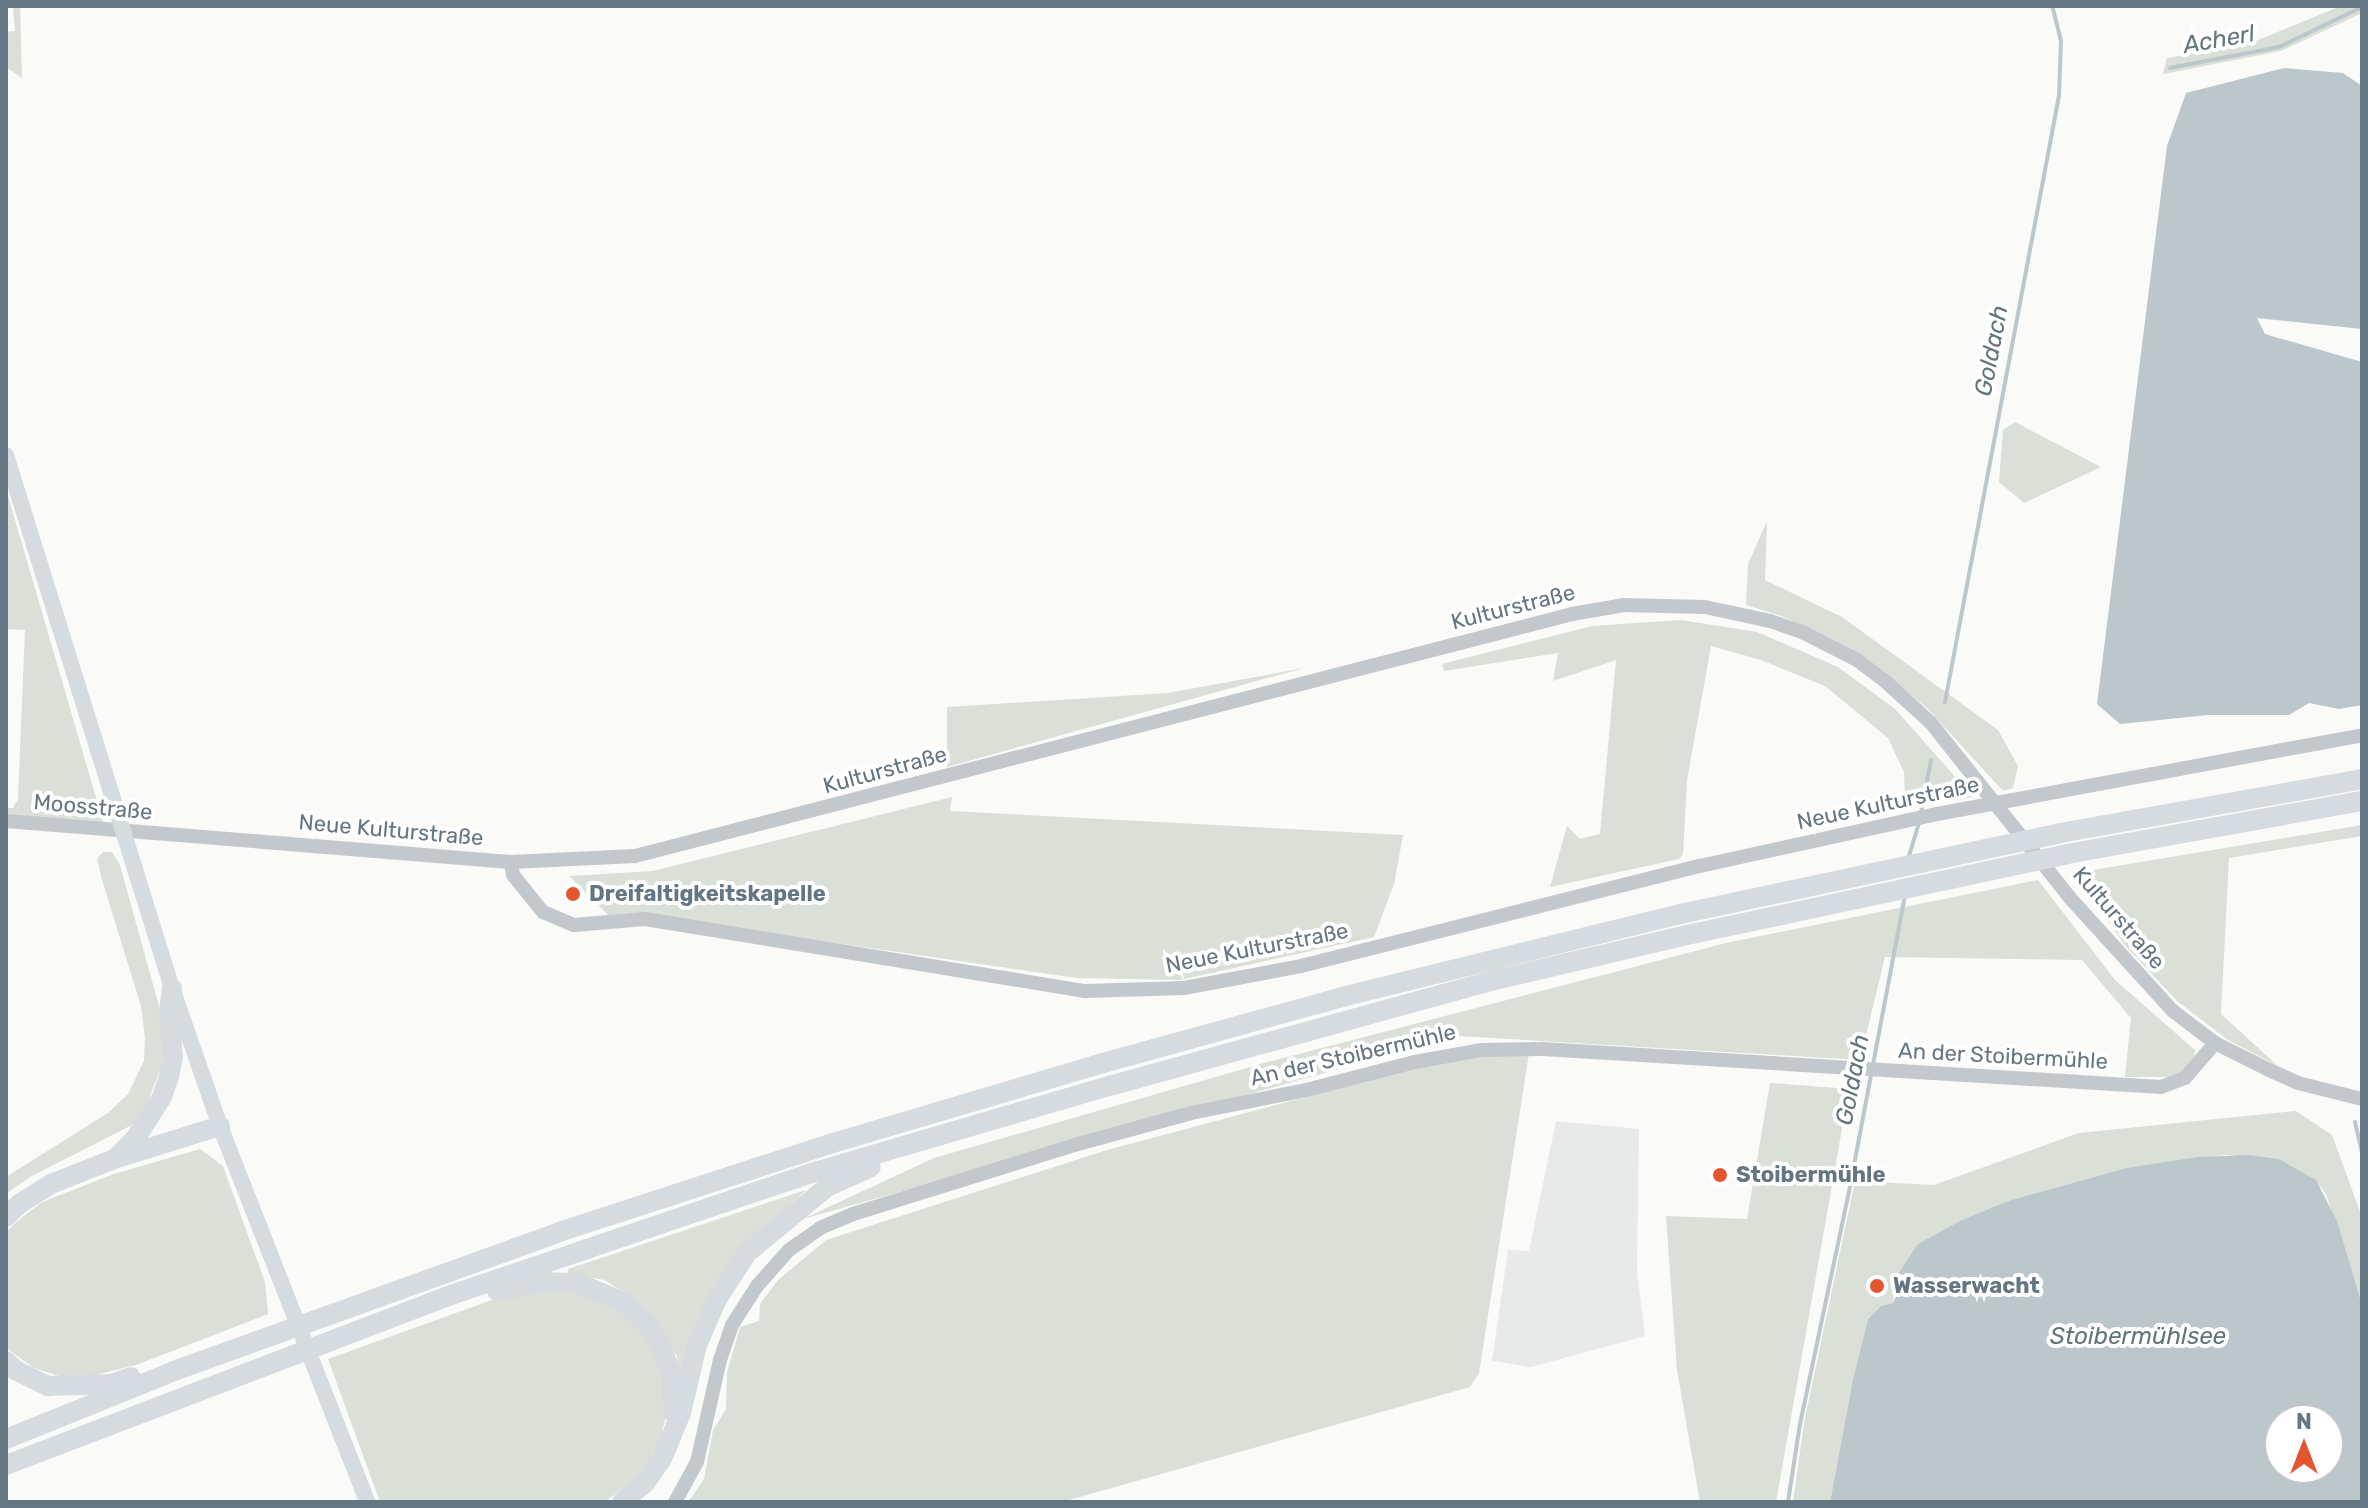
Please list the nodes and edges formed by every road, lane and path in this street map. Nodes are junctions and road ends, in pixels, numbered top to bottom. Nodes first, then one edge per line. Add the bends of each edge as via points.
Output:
1 (6, 455) edge
2 (2362, 735) edge
3 (2362, 779) edge
4 (2362, 801) edge
5 (6, 821) edge
6 (176, 836) joint
7 (511, 862) junction
8 (172, 988) junction
9 (2215, 1043) junction
10 (2362, 1099) edge
11 (220, 1126) junction
12 (942, 1135) junction
13 (114, 1159) junction
14 (6, 1217) edge
15 (451, 1295) junction
16 (6, 1361) edge
17 (174, 1371) junction
18 (672, 1429) junction
19 (6, 1439) edge
20 (6, 1465) edge
21 (367, 1502) edge
22 (622, 1502) edge
23 (675, 1502) edge

1 - 8 main road
2 - 7 street, Neue Kulturstraße via 1937,814 1700,866 1301,966 1184,988 1085,991 645,919 574,925 543,912 513,875
3 - 17 highway via 1893,867 1495,958 1103,1063 562,1231
4 - 12 highway via 1894,889 1499,979
5 - 6 street, Moosstraße
6 - 7 street, Neue Kulturstraße
7 - 9 street, Kulturstraße via 635,856 1521,627 1624,605 1677,604 1770,621 1829,645 1905,698 1979,780 2070,898 2173,1011
8 - 11 main road
8 - 13 highway via 173,1057 165,1087 135,1139
9 - 10 street, Kulturstraße via 2298,1083
9 - 23 street, An der Stoibermühle via 2185,1078 2161,1087 1543,1049 1461,1053 1119,1132 853,1214 789,1250 739,1312 720,1360 697,1462
11 - 13 highway
11 - 21 main road
12 - 15 highway via 695,1211
12 - 18 highway via 923,1151 827,1187 747,1253 717,1299 697,1345 681,1413
13 - 14 highway via 51,1184
15 - 18 highway via 479,1296 560,1282 596,1288 625,1303 651,1327 662,1348 672,1375
15 - 20 highway
16 - 17 highway via 48,1386 112,1384 151,1370
17 - 19 highway
18 - 22 highway via 662,1459

